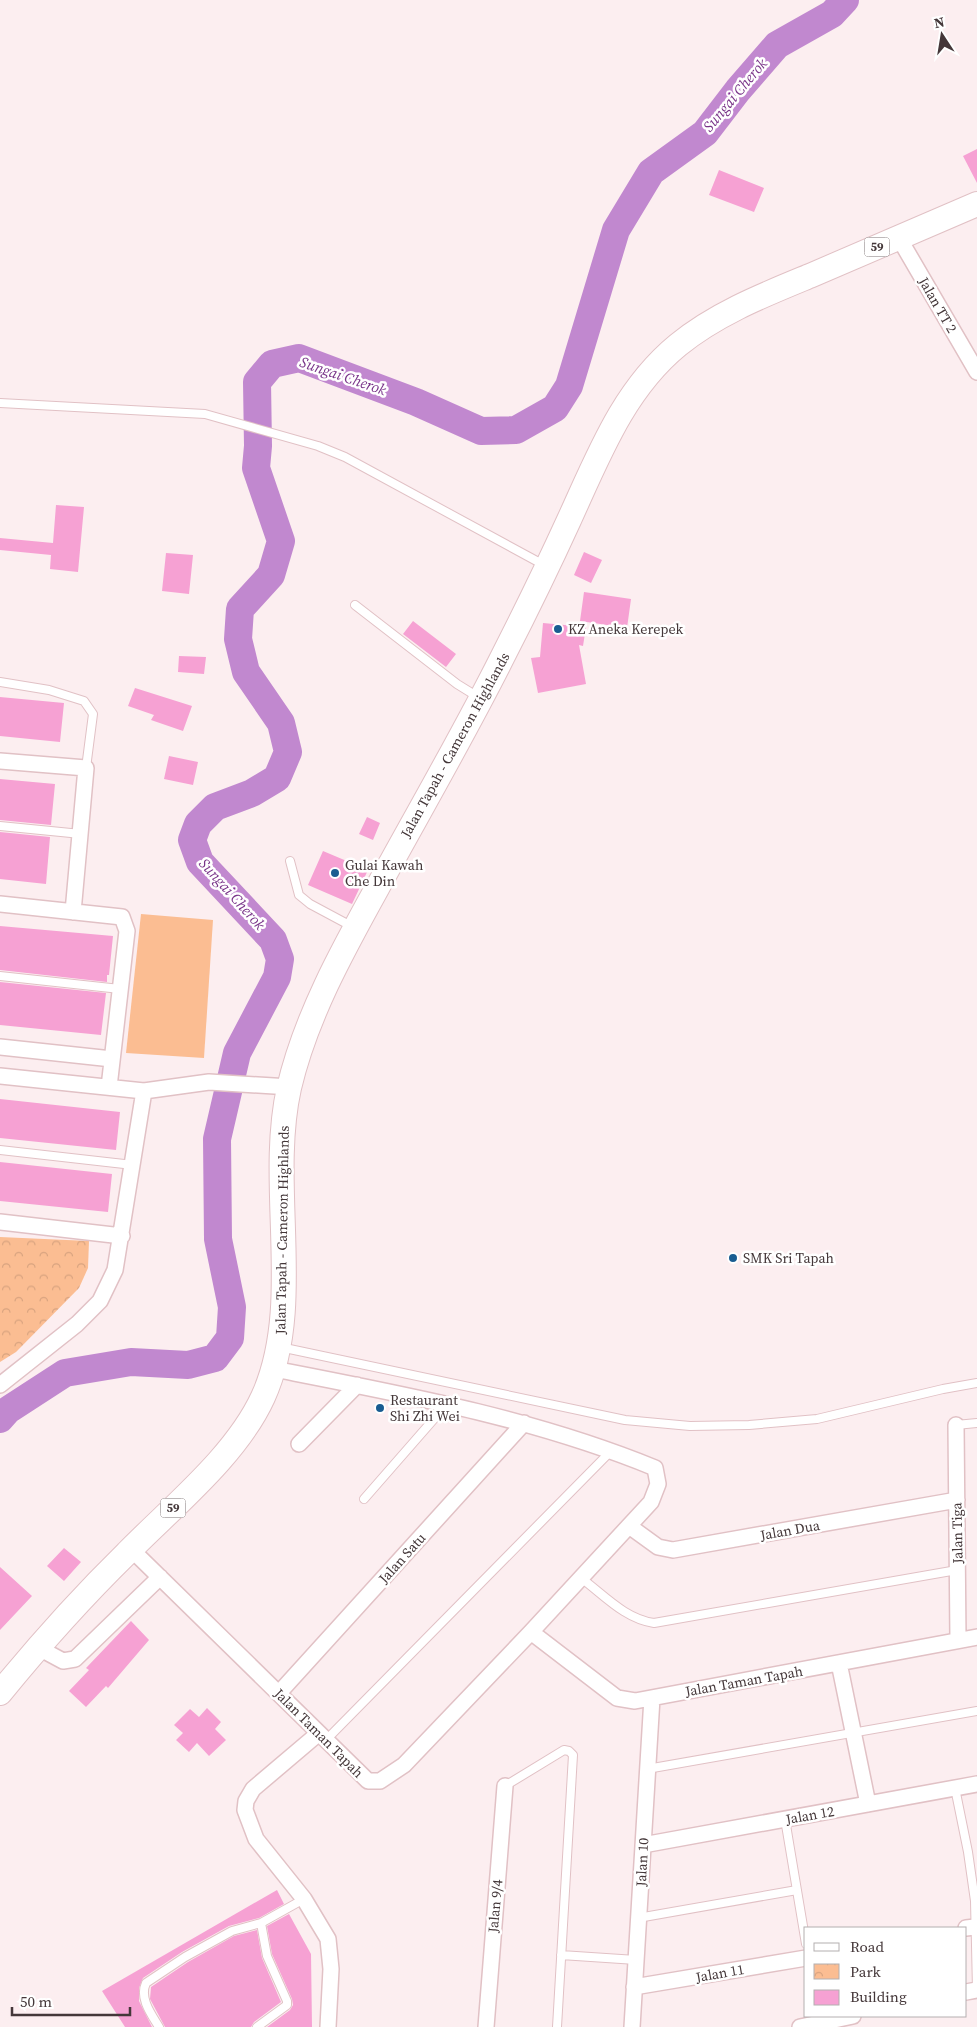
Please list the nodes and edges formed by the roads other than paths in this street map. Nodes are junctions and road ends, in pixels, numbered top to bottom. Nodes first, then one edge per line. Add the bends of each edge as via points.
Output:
1 (977, 204) edge
2 (898, 238) junction
3 (977, 372) edge
4 (0, 403) edge
5 (547, 567) junction
6 (355, 605) dead end
7 (0, 682) edge
8 (481, 699) junction
9 (0, 761) edge
10 (86, 768) junction
11 (0, 826) edge
12 (81, 834) junction
13 (290, 861) dead end
14 (0, 904) edge
15 (73, 912) junction
16 (355, 928) junction
17 (0, 976) edge
18 (120, 989) junction
19 (0, 1047) edge
20 (112, 1059) junction
21 (0, 1076) edge
22 (109, 1087) junction
23 (290, 1087) junction
24 (144, 1091) junction
25 (0, 1150) edge
26 (133, 1165) junction
27 (0, 1222) edge
28 (122, 1236) junction
29 (277, 1358) junction
30 (977, 1383) edge
31 (1, 1385) edge
32 (357, 1385) junction
33 (447, 1404) junction
34 (977, 1423) edge
35 (524, 1424) junction
36 (956, 1425) joint
37 (300, 1444) dead end
38 (612, 1450) junction
39 (364, 1499) dead end
40 (956, 1500) junction
41 (629, 1526) junction
42 (131, 1549) junction
43 (958, 1570) junction
44 (160, 1578) junction
45 (581, 1578) junction
46 (532, 1632) junction
47 (977, 1637) edge
48 (958, 1640) junction
49 (37, 1647) junction
50 (839, 1663) junction
51 (0, 1693) edge
52 (279, 1693) junction
53 (652, 1698) junction
54 (977, 1711) edge
55 (853, 1734) junction
56 (323, 1736) junction
57 (647, 1769) junction
58 (977, 1784) edge
59 (505, 1786) joint
60 (955, 1788) junction
61 (868, 1804) junction
62 (785, 1819) junction
63 (643, 1845) junction
64 (797, 1890) junction
65 (304, 1899) junction
66 (638, 1918) junction
67 (261, 1923) junction
68 (970, 1927) edge
69 (804, 1932) edge
70 (561, 1955) junction
71 (804, 1958) edge
72 (636, 1960) junction
73 (634, 1987) junction
74 (977, 1990) edge
75 (850, 2017) edge
76 (818, 2025) edge
77 (160, 2027) edge
78 (257, 2027) edge
79 (328, 2027) edge
80 (486, 2027) edge
81 (557, 2027) edge
82 (632, 2027) edge
83 (800, 2027) edge

1 - 2 main road, Jalan Tapah - Cameron Highlands / 59
2 - 3 street, Jalan TT 2
2 - 5 main road, Jalan Tapah - Cameron Highlands / 59 via 754,299 678,345 650,372 612,426
4 - 5 lane via 205,414 318,446 345,457
5 - 8 main road, Jalan Tapah - Cameron Highlands / 59
6 - 8 lane
7 - 10 lane via 48,690 84,702 93,714
8 - 16 main road, Jalan Tapah - Cameron Highlands / 59
9 - 10 street
10 - 12 street
11 - 12 lane
12 - 15 street
13 - 16 lane via 299,895
14 - 15 street
15 - 18 street via 122,917 127,931
16 - 23 main road, Jalan Tapah - Cameron Highlands / 59 via 304,1034
17 - 18 lane
18 - 20 street
19 - 20 street
20 - 22 street
21 - 22 street
22 - 24 street
23 - 24 street via 209,1082
23 - 29 main road, Jalan Tapah - Cameron Highlands / 59 via 283,1122 281,1163 283,1284
24 - 26 street
25 - 26 lane
26 - 28 street
27 - 28 street
28 - 31 street via 114,1270 100,1301 77,1324
29 - 30 lane via 625,1420 690,1426 817,1419
29 - 32 street
29 - 42 main road, Jalan Tapah - Cameron Highlands / 59 via 263,1398 237,1442
32 - 33 street
32 - 37 street
33 - 35 street
33 - 39 lane
34 - 36 lane
35 - 38 street
35 - 52 street, Jalan Satu
36 - 40 street, Jalan Tiga
38 - 41 street, Jalan Taman Tapah via 655,1468 658,1484 651,1502
38 - 56 lane
40 - 41 street, Jalan Dua via 673,1550 658,1547
40 - 43 street, Jalan Tiga
41 - 45 street, Jalan Taman Tapah
42 - 44 street, Jalan Taman Tapah
42 - 49 main road, Jalan Tapah - Cameron Highlands / 59
43 - 45 lane via 654,1622 641,1621 627,1614
43 - 48 street, Jalan Tiga
44 - 49 street via 75,1659 63,1661
44 - 52 street, Jalan Taman Tapah
45 - 46 street, Jalan Taman Tapah
46 - 53 street, Jalan Taman Tapah via 617,1698 635,1701
46 - 56 street, Jalan Taman Tapah via 404,1766 380,1780 368,1781
47 - 48 street, Jalan Taman Tapah
48 - 50 street, Jalan Taman Tapah
49 - 51 main road, Jalan Tapah - Cameron Highlands / 59
50 - 53 street, Jalan Taman Tapah
50 - 55 street
52 - 56 street, Jalan Taman Tapah
53 - 57 street, Jalan 10
54 - 55 lane
55 - 57 lane
55 - 61 street
56 - 65 street via 253,1789 246,1801 245,1810 256,1839
57 - 63 street, Jalan 10
58 - 60 street, Jalan 12
59 - 70 lane via 564,1750 573,1755
59 - 80 street, Jalan 9/4
60 - 61 street, Jalan 12
60 - 68 lane via 975,1901
61 - 62 street, Jalan 12
62 - 63 street, Jalan 12
62 - 64 lane
63 - 66 street, Jalan 10
64 - 66 lane
64 - 69 lane
65 - 67 lane
65 - 79 street via 328,1939 331,1969
66 - 72 street, Jalan 10
67 - 77 lane via 232,1931 146,1983 143,1994
67 - 78 lane via 267,1956 287,2005
68 - 74 lane
70 - 72 lane
70 - 81 lane
71 - 73 street, Jalan 11
72 - 73 street, Jalan 10
73 - 82 street, Jalan 10
75 - 76 street
76 - 83 street

